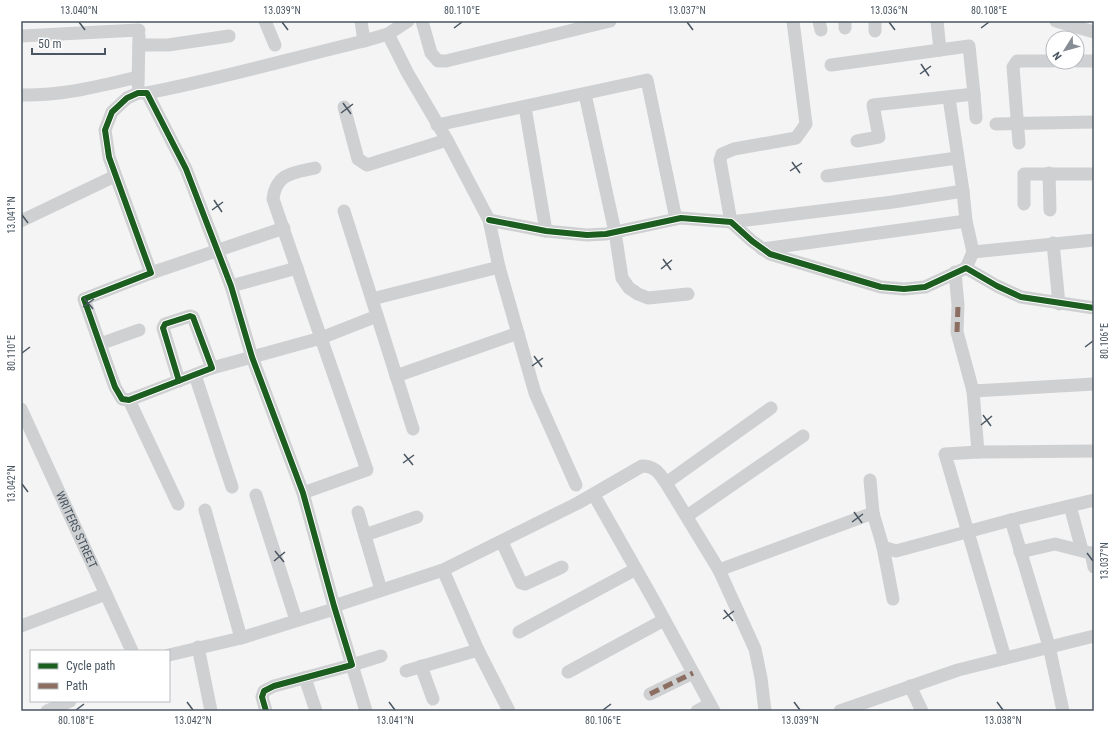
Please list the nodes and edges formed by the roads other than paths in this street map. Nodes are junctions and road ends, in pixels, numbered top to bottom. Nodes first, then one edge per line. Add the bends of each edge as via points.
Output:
1 (265, 21) edge
2 (361, 21) edge
3 (408, 21) edge
4 (422, 21) edge
5 (610, 21) edge
6 (793, 21) edge
7 (937, 21) edge
8 (1057, 21) edge
9 (139, 26) edge
10 (1094, 32) edge
11 (388, 34) junction
12 (21, 36) edge
13 (229, 36) dead end
14 (364, 41) junction
15 (139, 45) junction
16 (275, 45) dead end
17 (940, 50) junction
18 (1045, 61) edge
19 (831, 65) dead end
20 (138, 77) junction
21 (143, 93) junction
22 (585, 94) junction
23 (974, 94) junction
24 (21, 95) edge
25 (949, 98) junction
26 (344, 107) dead end
27 (525, 107) junction
28 (976, 118) dead end
29 (1094, 122) edge
30 (1017, 123) junction
31 (996, 124) dead end
32 (437, 126) junction
33 (447, 140) junction
34 (857, 141) dead end
35 (1019, 143) dead end
36 (957, 158) junction
37 (315, 168) dead end
38 (1048, 173) junction
39 (1094, 174) edge
40 (115, 176) junction
41 (828, 176) dead end
42 (963, 191) junction
43 (1024, 204) dead end
44 (344, 210) dead end
45 (1050, 210) dead end
46 (676, 219) junction
47 (489, 220) junction
48 (966, 221) junction
49 (21, 222) edge
50 (730, 222) junction
51 (284, 228) junction
52 (546, 231) junction
53 (615, 232) junction
54 (1094, 240) edge
55 (1053, 243) junction
56 (762, 249) junction
57 (216, 251) junction
58 (973, 252) junction
59 (499, 267) junction
60 (297, 268) junction
61 (960, 270) junction
62 (151, 273) junction
63 (231, 286) junction
64 (688, 294) dead end
65 (372, 299) junction
66 (1059, 304) junction
67 (1094, 308) edge
68 (377, 316) junction
69 (139, 330) dead end
70 (518, 333) junction
71 (321, 338) junction
72 (100, 344) junction
73 (252, 357) junction
74 (212, 368) junction
75 (195, 375) junction
76 (396, 376) junction
77 (179, 381) junction
78 (1094, 384) edge
79 (973, 391) junction
80 (129, 400) junction
81 (771, 408) dead end
82 (21, 409) edge
83 (413, 429) dead end
84 (803, 436) dead end
85 (1094, 451) edge
86 (978, 452) junction
87 (870, 480) dead end
88 (666, 483) junction
89 (576, 485) dead end
90 (232, 487) dead end
91 (303, 493) junction
92 (256, 495) dead end
93 (594, 495) junction
94 (1094, 500) edge
95 (178, 504) dead end
96 (1070, 506) junction
97 (205, 510) dead end
98 (358, 512) dead end
99 (873, 513) junction
100 (417, 516) dead end
101 (687, 516) junction
102 (1011, 520) junction
103 (969, 532) junction
104 (365, 536) junction
105 (502, 542) junction
106 (883, 547) junction
107 (1020, 552) junction
108 (1089, 552) edge
109 (562, 567) dead end
110 (1094, 567) edge
111 (636, 569) junction
112 (443, 570) junction
113 (719, 570) junction
114 (381, 590) junction
115 (106, 594) junction
116 (894, 599) dead end
117 (334, 607) junction
118 (296, 620) junction
119 (664, 620) junction
120 (21, 626) edge
121 (519, 632) dead end
122 (1094, 636) edge
123 (241, 638) junction
124 (1049, 646) junction
125 (198, 647) junction
126 (132, 650) edge
127 (478, 650) junction
128 (170, 655) edge
129 (381, 656) dead end
130 (1005, 658) junction
131 (352, 665) junction
132 (421, 666) junction
133 (406, 671) dead end
134 (568, 672) dead end
135 (693, 673) junction
136 (305, 678) junction
137 (910, 686) junction
138 (650, 694) dead end
139 (433, 699) dead end
140 (68, 702) edge
141 (712, 708) edge
142 (47, 711) edge
143 (211, 711) edge
144 (266, 711) edge
145 (316, 711) edge
146 (366, 711) edge
147 (509, 711) edge
148 (697, 711) edge
149 (765, 711) edge
150 (840, 711) edge
151 (922, 711) edge
152 (1063, 711) edge

1 - 16 street
2 - 14 street
3 - 11 street
4 - 5 street via 430,53 438,61 446,61
6 - 50 street via 806,124 796,138 734,149 722,154 720,160
7 - 17 street
8 - 10 street
9 - 12 street
9 - 15 street
11 - 14 street
11 - 32 street
13 - 15 street via 168,45
14 - 21 street via 209,81
15 - 20 street
17 - 19 street
17 - 23 street via 970,46
18 - 30 street via 1017,61 1013,67
20 - 21 street
20 - 24 street via 74,92
21 - 40 street via 127,98 112,112 105,130
21 - 57 street via 186,169
22 - 27 street
22 - 46 street via 647,80
22 - 53 street
23 - 25 street
23 - 28 street
25 - 34 street via 873,105 878,138
25 - 36 street
26 - 33 street via 358,159 367,165
27 - 32 street
27 - 52 street
29 - 30 street
30 - 31 street
30 - 35 street
32 - 33 street
33 - 47 street
36 - 41 street
36 - 42 street
37 - 51 street via 284,177 274,190 273,199
38 - 39 street
38 - 43 street via 1024,174
38 - 45 street
40 - 49 street
40 - 62 street
42 - 48 street
42 - 50 street
44 - 65 street
46 - 50 street
46 - 53 street
47 - 52 street
47 - 59 street
48 - 56 street
48 - 58 street
50 - 56 street
51 - 57 street
51 - 60 street
52 - 53 street via 587,235
53 - 64 street via 622,278 629,288 648,298
54 - 55 street
55 - 58 street
55 - 66 street
56 - 61 street via 770,254 881,287 925,287
57 - 62 street
57 - 63 street
58 - 61 street
59 - 65 street
59 - 70 street
60 - 63 street
60 - 71 street
61 - 66 street via 1022,297
61 - 79 street via 957,332
62 - 72 street via 84,299
63 - 73 street
65 - 68 street
66 - 67 street
68 - 71 street
68 - 76 street
69 - 72 street
70 - 76 street
70 - 89 street via 535,393
71 - 73 street
71 - 91 street via 367,470
72 - 80 street via 115,387 122,399
73 - 74 street
73 - 91 street
74 - 75 street
74 - 77 street via 194,317 165,324 163,329
75 - 77 street
75 - 90 street
76 - 83 street
77 - 80 street
78 - 79 street
79 - 86 street
80 - 95 street
81 - 88 street
82 - 115 street, WRITERS STREET
84 - 101 street
85 - 86 street
86 - 103 street via 945,454
87 - 99 street
88 - 93 street via 651,466 642,466
88 - 101 street
91 - 117 street
92 - 118 street
93 - 105 street
93 - 111 street
94 - 96 street
96 - 102 street
96 - 108 street
97 - 123 street
98 - 104 street
99 - 106 street
99 - 113 street
100 - 104 street
101 - 113 street
102 - 103 street
102 - 107 street
103 - 106 street via 896,551
103 - 130 street
104 - 114 street
105 - 109 street via 521,583 525,584
105 - 112 street
106 - 116 street
107 - 108 street via 1055,544
107 - 124 street
108 - 110 street
111 - 119 street
111 - 121 street
112 - 114 street
112 - 127 street
113 - 149 street via 755,649
114 - 117 street
115 - 120 street
115 - 126 street, WRITERS STREET
117 - 118 street
117 - 131 street
118 - 123 street
119 - 134 street
119 - 135 street
122 - 124 street
123 - 125 street
124 - 130 street
124 - 152 street
125 - 128 street
125 - 143 street
127 - 132 street
127 - 147 street
129 - 131 street
130 - 137 street
131 - 136 street
131 - 146 street
132 - 133 street
132 - 139 street
135 - 138 street
135 - 141 street
136 - 144 street via 274,686 264,692 262,697
136 - 145 street
137 - 150 street
137 - 151 street
140 - 142 street
141 - 148 street

